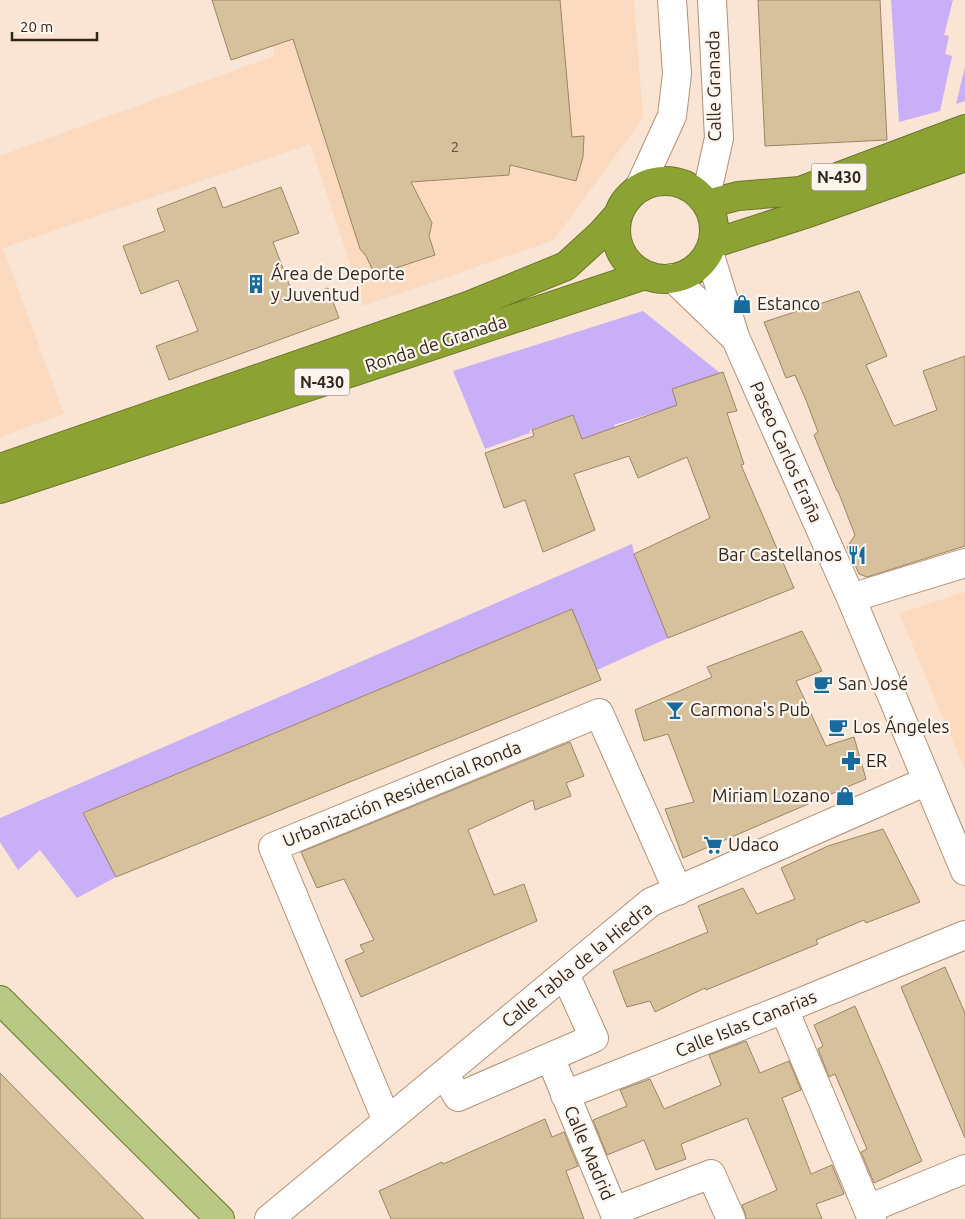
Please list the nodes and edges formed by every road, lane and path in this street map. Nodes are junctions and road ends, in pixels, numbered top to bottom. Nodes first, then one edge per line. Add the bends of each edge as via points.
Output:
1 (672, 0) edge
2 (712, 0) edge
3 (965, 129) edge
4 (965, 157) edge
5 (639, 188) junction
6 (706, 203) junction
7 (618, 215) junction
8 (710, 248) junction
9 (645, 275) junction
10 (673, 278) junction
11 (734, 337) junction
12 (0, 468) edge
13 (0, 489) edge
14 (965, 563) edge
15 (850, 598) junction
16 (928, 781) junction
17 (965, 871) edge
18 (678, 891) junction
19 (965, 935) edge
20 (565, 974) junction
21 (0, 1000) edge
22 (784, 1009) junction
23 (550, 1057) junction
24 (444, 1074) junction
25 (565, 1095) junction
26 (387, 1121) junction
27 (965, 1169) edge
28 (870, 1214) edge
29 (616, 1215) edge
30 (220, 1219) edge
31 (269, 1219) edge
32 (731, 1219) edge

1 - 5 street, Calle Granada via 677,74 672,116
2 - 6 street, Calle Granada via 719,138
3 - 6 highway, N-430 via 800,191 738,196
4 - 8 highway, N-430
5 - 6 highway via 656,181 674,182 692,188
5 - 7 highway, N-430 via 626,200
6 - 8 highway via 714,229
7 - 9 highway via 616,232 620,250 630,264
7 - 12 highway, Ronda de Granada / N-430 via 566,266 468,306
8 - 10 highway, N-430 via 700,264
8 - 11 street, Paseo Carlos Eraña
9 - 10 highway, N-430
9 - 13 highway, Ronda de Granada / N-430
10 - 11 street, Paseo Carlos Eraña
11 - 15 street, Paseo Carlos Eraña
14 - 15 street
15 - 16 street, Paseo Carlos Eraña
16 - 17 street, Paseo Carlos Eraña
16 - 18 street, Calle Tabla de la Hiedra
18 - 20 street, Calle Tabla de la Hiedra via 651,902
18 - 26 street, Urbanización Residencial Ronda via 599,713 273,847
19 - 22 street, Calle Islas Canarias
20 - 23 street via 594,1038
20 - 24 street, Calle Tabla de la Hiedra
21 - 30 main road
22 - 25 street, Calle Islas Canarias
22 - 28 street
23 - 24 street via 458,1098
23 - 25 street
24 - 26 street, Calle Tabla de la Hiedra
25 - 29 street, Calle Madrid
26 - 31 street, Calle Tabla de la Hiedra
27 - 28 street
29 - 32 street, Calle Madrid via 711,1174

